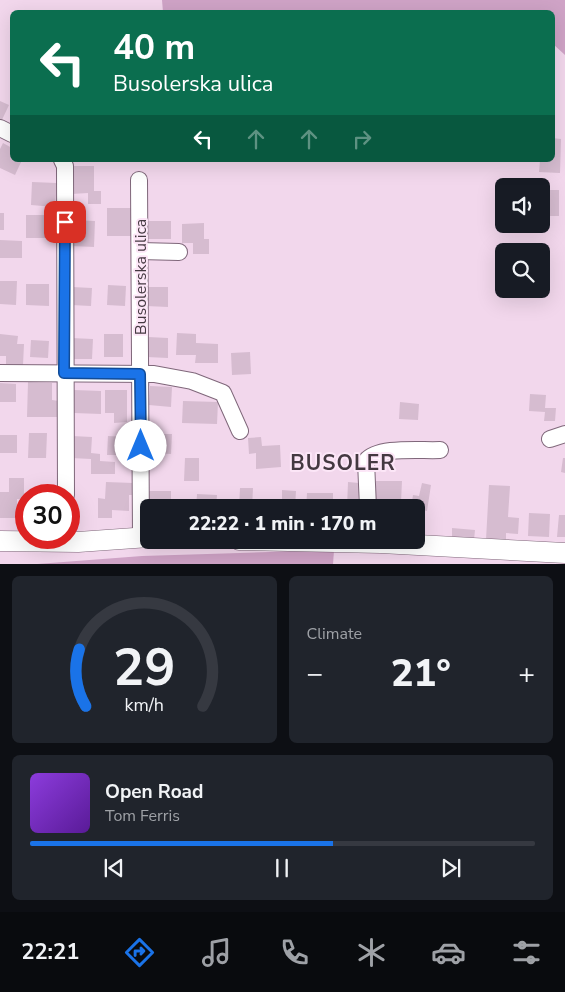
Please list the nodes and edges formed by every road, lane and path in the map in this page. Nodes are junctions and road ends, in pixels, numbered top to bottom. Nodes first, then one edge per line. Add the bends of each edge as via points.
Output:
1 (63, 162) edge
2 (139, 180) dead end
3 (140, 251) junction
4 (179, 252) dead end
5 (0, 373) edge
6 (64, 373) junction
7 (140, 374) junction
8 (240, 431) dead end
9 (440, 450) dead end
10 (66, 484) edge
11 (144, 499) edge
12 (368, 499) edge
13 (140, 537) edge
14 (80, 539) edge
15 (0, 541) edge
16 (15, 541) edge
17 (425, 546) edge
18 (559, 557) edge

1 - 6 street via 66,166
2 - 3 street, Busolerska ulica
3 - 4 street
3 - 7 street, Busolerska ulica
5 - 6 street
6 - 7 street
6 - 10 street
7 - 8 street via 192,380 223,392
7 - 11 street, Busolerska ulica
9 - 12 street via 389,451 370,456 366,461
13 - 14 main road
15 - 16 main road
17 - 18 main road

